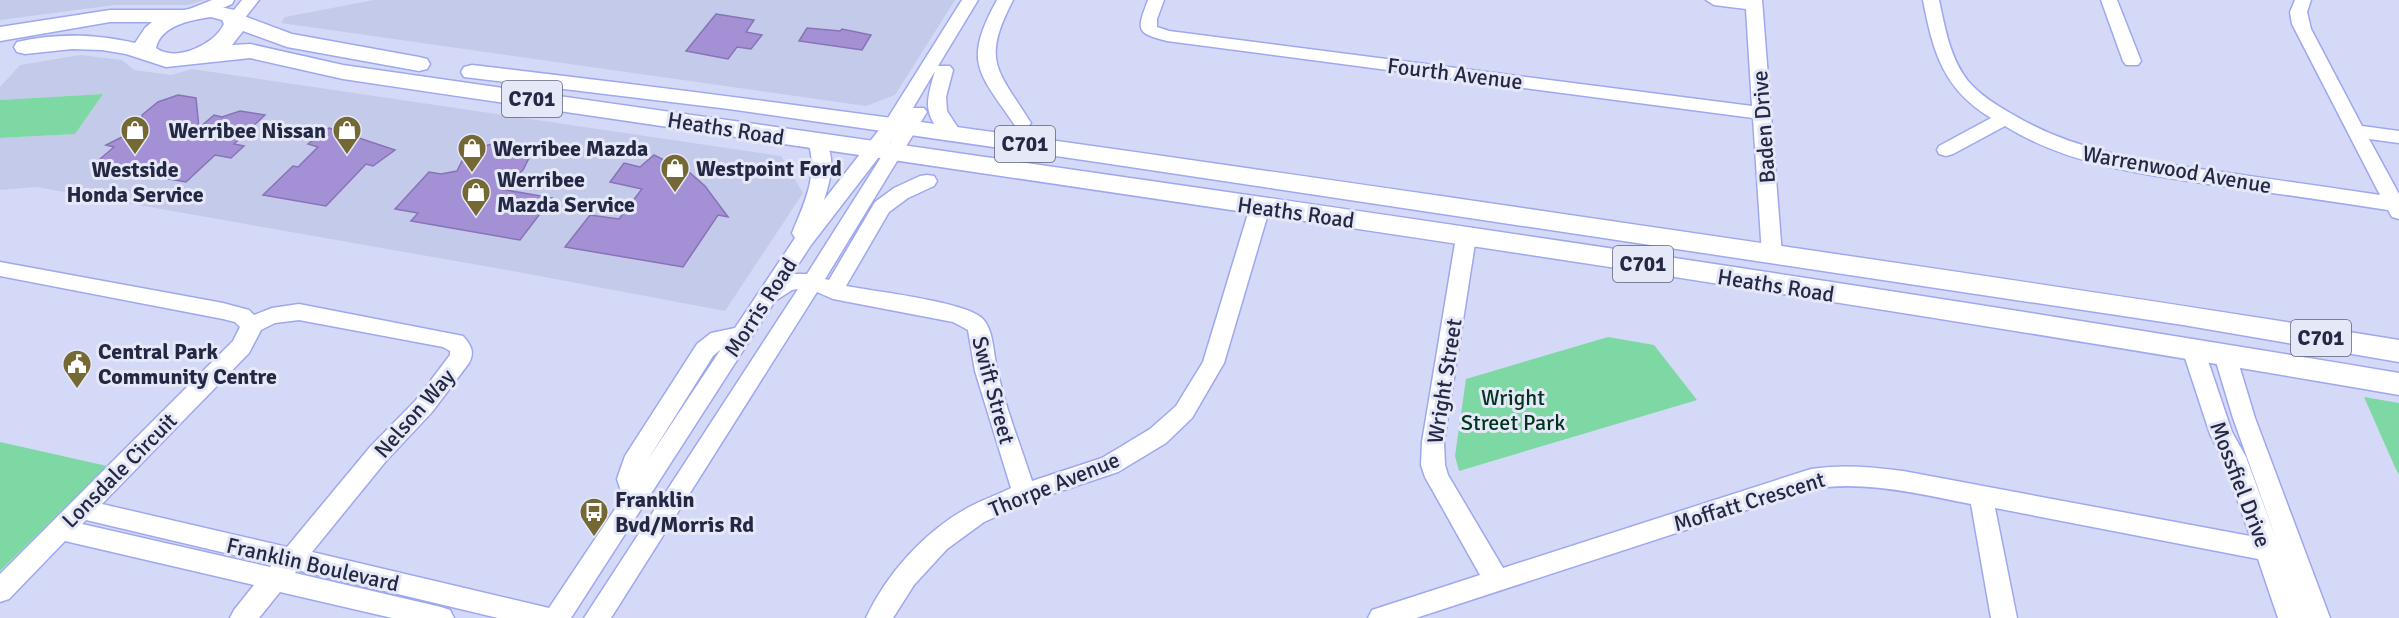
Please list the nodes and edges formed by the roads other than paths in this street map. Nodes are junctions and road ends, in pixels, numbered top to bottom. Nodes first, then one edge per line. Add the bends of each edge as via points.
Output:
1 (251, 0) edge
2 (970, 0) edge
3 (983, 0) edge
4 (1005, 0) edge
5 (1156, 0) edge
6 (1714, 0) edge
7 (1931, 0) edge
8 (2109, 0) edge
9 (2303, 0) edge
10 (1754, 2) edge
11 (231, 13) edge
12 (191, 14) junction
13 (0, 34) edge
14 (0, 51) edge
15 (148, 54) junction
16 (192, 57) junction
17 (2132, 61) dead end
18 (944, 70) junction
19 (1761, 113) junction
20 (2004, 119) junction
21 (1022, 123) dead end
22 (901, 126) junction
23 (2356, 131) junction
24 (953, 134) junction
25 (2399, 137) edge
26 (818, 142) junction
27 (1947, 150) dead end
28 (882, 152) junction
29 (1269, 180) junction
30 (927, 181) dead end
31 (1260, 207) junction
32 (2397, 208) edge
33 (1466, 237) junction
34 (795, 253) junction
35 (1772, 255) junction
36 (0, 269) edge
37 (813, 282) junction
38 (833, 291) junction
39 (767, 297) junction
40 (794, 312) junction
41 (2183, 315) junction
42 (2216, 321) junction
43 (251, 325) junction
44 (2193, 349) junction
45 (2399, 351) edge
46 (2225, 355) junction
47 (2399, 384) edge
48 (1024, 493) junction
49 (1981, 495) junction
50 (81, 509) junction
51 (59, 529) junction
52 (214, 541) junction
53 (2267, 550) junction
54 (2294, 555) junction
55 (197, 561) junction
56 (283, 569) junction
57 (1497, 581) junction
58 (422, 590) junction
59 (0, 591) edge
60 (407, 610) junction
61 (243, 618) edge
62 (441, 618) edge
63 (546, 618) edge
64 (557, 618) edge
65 (597, 618) edge
66 (879, 618) edge
67 (1381, 618) edge
68 (2004, 618) edge
69 (2291, 618) edge
70 (2317, 618) edge

1 - 11 street
2 - 22 street, Morris Road
3 - 18 street, Morris Road
4 - 21 street via 990,26 985,55 993,83
5 - 19 street, Fourth Avenue via 1149,30 1167,36
6 - 10 street
7 - 20 street, Warrenwood Avenue via 1948,65 1979,102
8 - 17 street
9 - 23 street via 2298,18
10 - 19 street, Baden Drive
11 - 12 main road, C701
11 - 16 main road, C701 via 233,32 226,40
11 - 22 main road, Heaths Road / C701 via 287,40 416,64
12 - 13 main road, C701 via 110,16
12 - 15 main road, C701 via 153,33 145,44
14 - 15 main road, C701 via 49,43 97,42
15 - 16 main road, C701 via 170,60
16 - 26 main road, Heaths Road / C701 via 258,52 343,72
18 - 22 street, Morris Road
18 - 24 street via 936,105 938,116
19 - 35 street, Baden Drive
20 - 27 street
20 - 32 street, Warrenwood Avenue via 2029,134 2096,158
22 - 24 main road, Heaths Road / C701
22 - 28 street, Morris Road
23 - 25 street
23 - 32 street
24 - 29 main road, Heaths Road / C701
26 - 28 main road, Heaths Road / C701
26 - 34 street via 822,156 820,179
28 - 31 main road, Heaths Road / C701
28 - 34 street, Morris Road
28 - 37 street, Morris Road
29 - 31 main road
29 - 35 main road, Heaths Road / C701
30 - 38 street via 882,207
31 - 33 main road, Heaths Road / C701
31 - 48 street, Thorpe Avenue via 1213,363 1184,412 1158,436 1110,465
33 - 44 main road, Heaths Road / C701
33 - 57 street, Wright Street via 1433,442 1433,465
34 - 39 street, Morris Road
35 - 41 main road, Heaths Road / C701
36 - 43 street via 223,311 242,316
37 - 38 street, Swift Street
37 - 39 street via 786,283
37 - 40 street, Morris Road
38 - 40 street via 810,298
38 - 48 street, Swift Street via 953,314 976,325 986,371
39 - 64 street, Morris Road
40 - 65 street, Morris Road
41 - 42 main road, Heaths Road / C701
41 - 44 main road
42 - 45 main road, Heaths Road / C701
42 - 46 main road
43 - 50 street, Lonsdale Circuit via 240,347
43 - 56 street, Nelson Way via 272,316 299,312 443,339 456,342 461,348 461,357 424,406 378,454
44 - 46 main road, Heaths Road / C701
44 - 53 street, Mossfiel Drive via 2221,434 2234,457
46 - 47 main road, Heaths Road / C701
46 - 54 street, Mossfiel Drive
48 - 66 street, Thorpe Avenue via 976,515 938,542 905,577
49 - 53 street, Moffatt Crescent
49 - 57 street, Moffatt Crescent via 1857,474 1836,474
49 - 68 street
50 - 51 street, Lonsdale Circuit
50 - 52 street, Franklin Boulevard
51 - 55 street, Franklin Boulevard
51 - 59 street, Lonsdale Circuit
52 - 55 street
52 - 56 street, Franklin Boulevard
53 - 54 street, Moffatt Crescent
53 - 69 street, Mossfiel Drive
54 - 70 street, Mossfiel Drive
55 - 56 street, Franklin Boulevard
56 - 58 street, Franklin Boulevard
56 - 60 street, Franklin Boulevard
56 - 61 street
57 - 67 street, Moffatt Crescent
58 - 60 street
58 - 63 street, Franklin Boulevard
60 - 62 street, Franklin Boulevard

